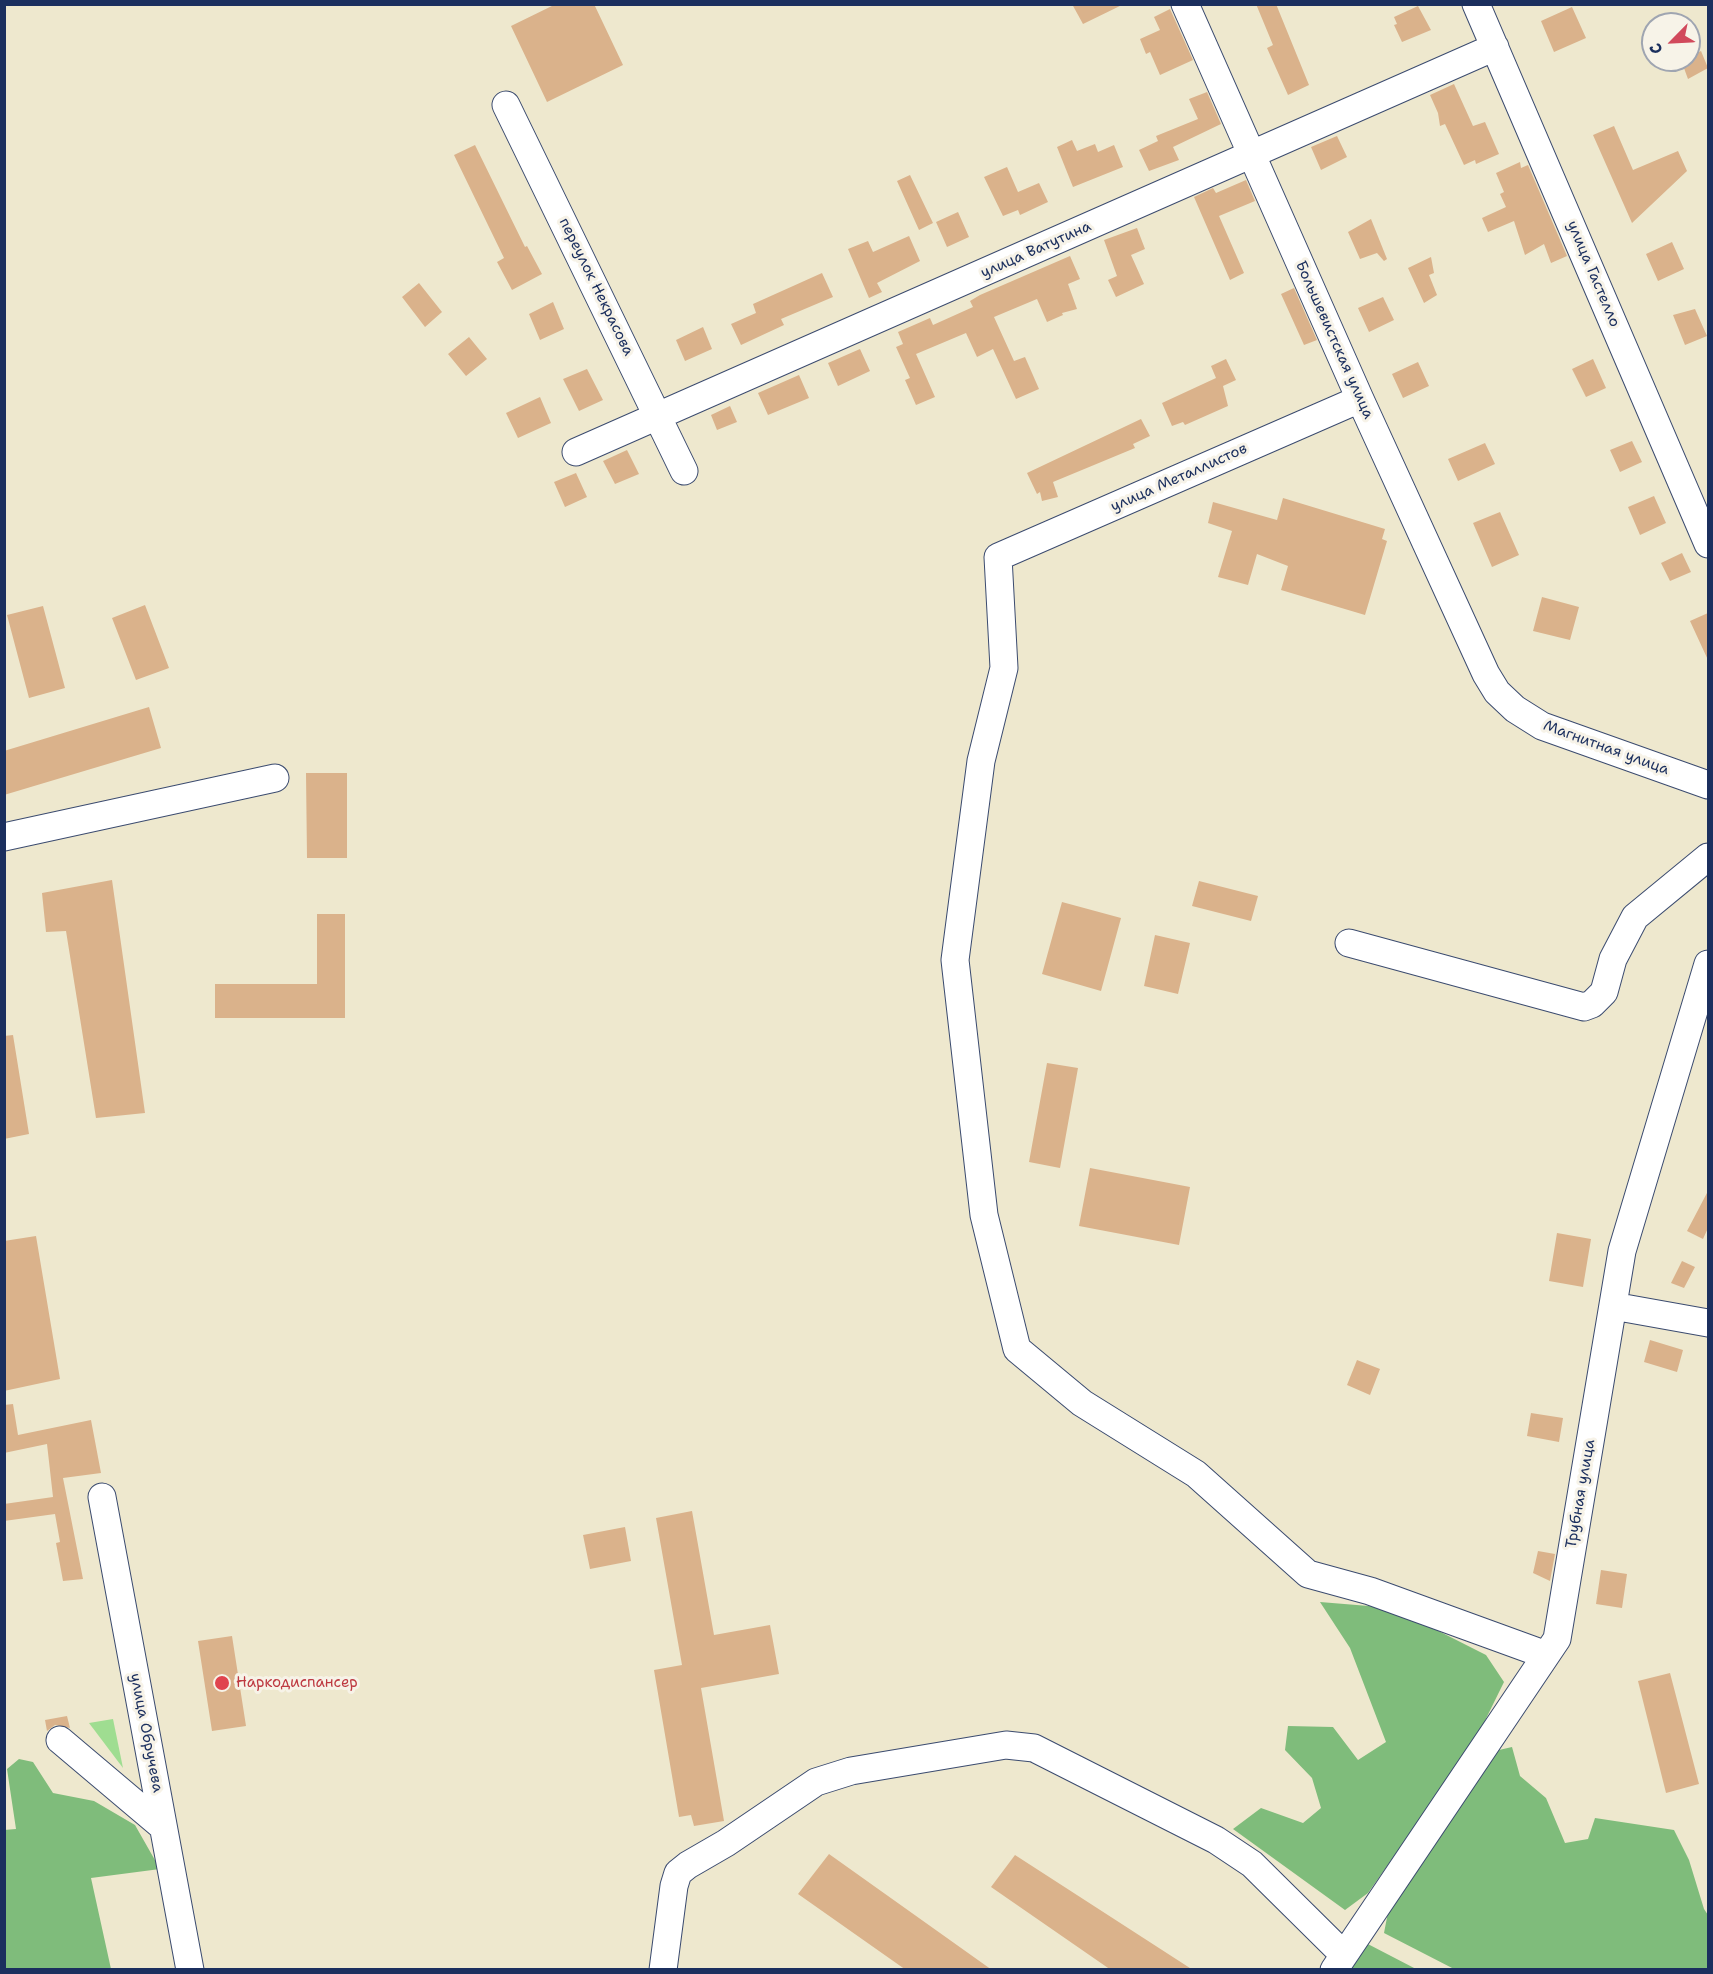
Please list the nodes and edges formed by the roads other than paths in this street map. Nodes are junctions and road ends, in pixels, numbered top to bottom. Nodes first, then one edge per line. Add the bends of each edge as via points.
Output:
1 (1185, 4) edge
2 (1476, 4) edge
3 (1496, 47) junction
4 (506, 105) dead end
5 (1252, 155) junction
6 (1360, 399) junction
7 (659, 414) junction
8 (576, 452) dead end
9 (684, 471) dead end
10 (1708, 544) edge
11 (1486, 674) joint
12 (275, 778) dead end
13 (1708, 785) edge
14 (4, 837) edge
15 (1708, 857) edge
16 (1349, 943) dead end
17 (1708, 964) edge
18 (1613, 1306) junction
19 (1708, 1323) edge
20 (102, 1497) dead end
21 (1546, 1655) junction
22 (60, 1740) dead end
23 (163, 1827) junction
24 (1339, 1962) edge
25 (190, 1970) edge
26 (663, 1970) edge

1 - 5 street, Большевистская улица
2 - 3 street, улица Гастелло
3 - 5 street, улица Ватутина
3 - 10 street, улица Гастелло
4 - 7 street, переулок Некрасова
5 - 6 street, Большевистская улица
5 - 7 street, улица Ватутина
6 - 11 street, Большевистская улица
6 - 21 street, улица Металлистов via 998,557 1004,668 981,761 955,960 984,1215 1017,1349 1082,1403 1196,1474 1308,1574 1370,1591
7 - 8 street, улица Ватутина
7 - 9 street, переулок Некрасова
11 - 13 street, Магнитная улица via 1497,692 1515,709 1542,726
12 - 14 street
15 - 16 street via 1635,917 1613,958 1604,992 1584,1007
17 - 18 street, Трубная улица via 1622,1251
18 - 19 street
18 - 21 street, Трубная улица via 1557,1639
20 - 23 street, улица Обручева
21 - 24 street, Трубная улица
22 - 23 street
23 - 25 street, улица Обручева
24 - 26 street via 1252,1864 1216,1840 1034,1748 1006,1745 851,1771 816,1782 688,1865 678,1873 674,1886

